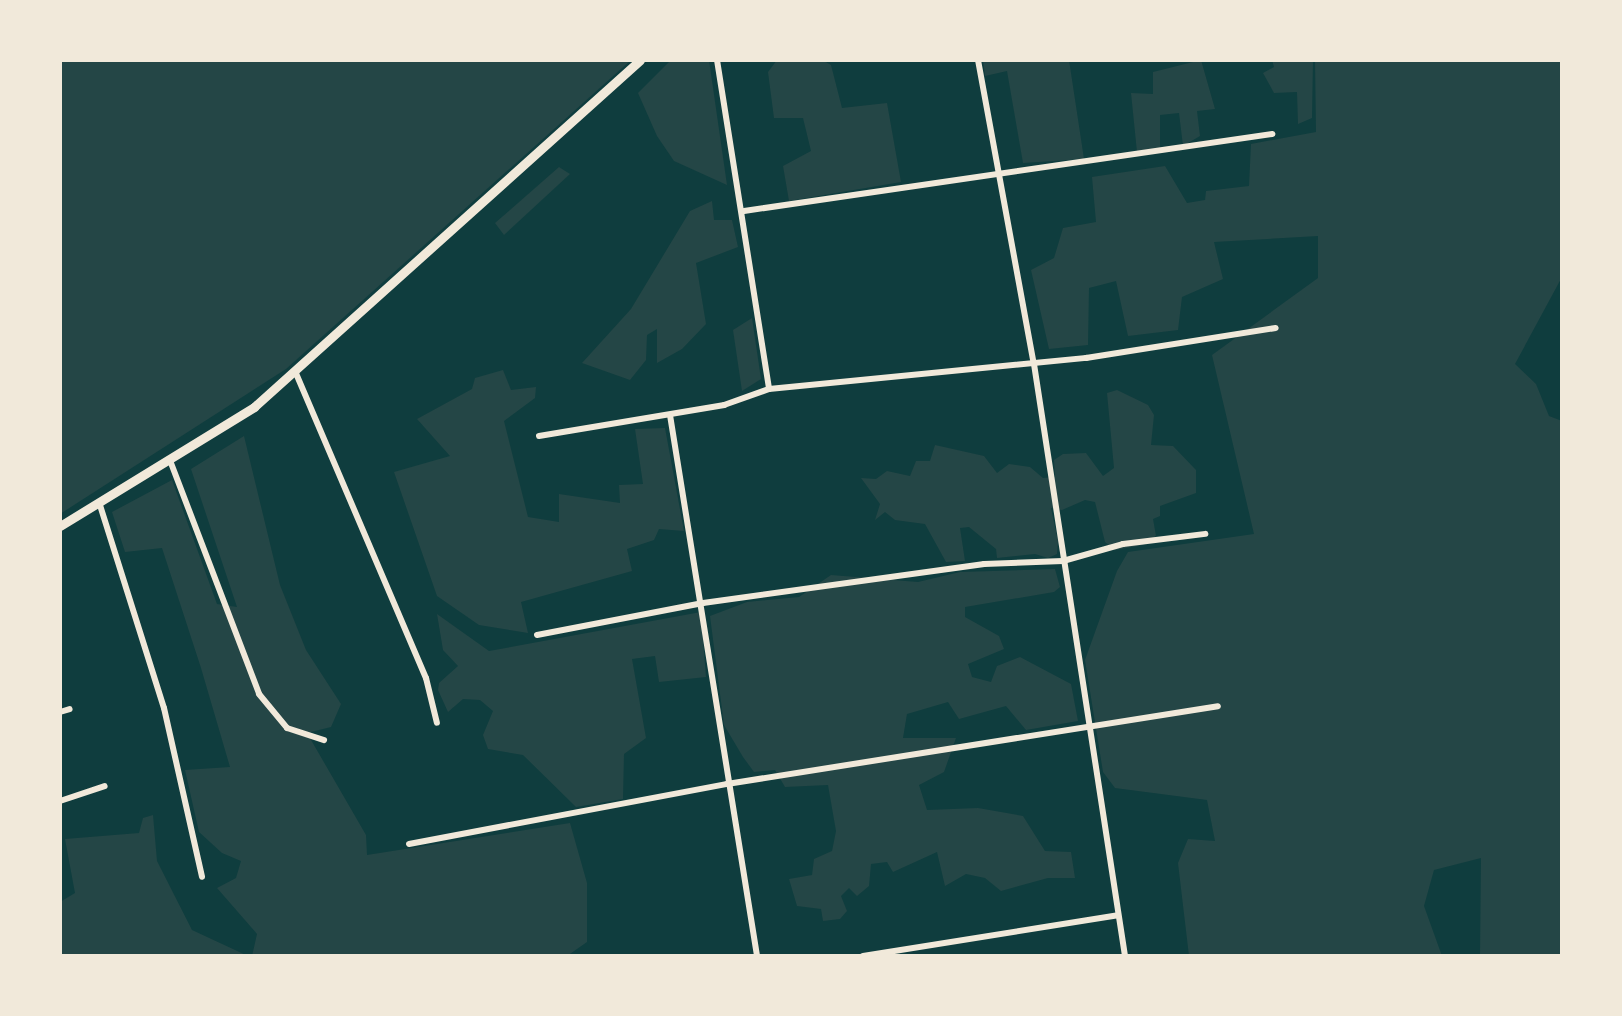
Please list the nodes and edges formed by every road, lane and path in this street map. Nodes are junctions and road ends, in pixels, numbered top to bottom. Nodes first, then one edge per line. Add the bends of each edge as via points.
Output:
1 (640, 60) edge
2 (717, 60) edge
3 (978, 60) edge
4 (1272, 134) dead end
5 (998, 170) junction
6 (744, 211) junction
7 (1276, 328) dead end
8 (1034, 364) junction
9 (295, 371) junction
10 (769, 389) junction
11 (670, 415) junction
12 (539, 436) dead end
13 (171, 463) junction
14 (99, 502) junction
15 (60, 526) edge
16 (1205, 534) dead end
17 (1063, 561) junction
18 (703, 603) junction
19 (537, 635) dead end
20 (1218, 706) dead end
21 (70, 709) dead end
22 (60, 712) edge
23 (437, 723) dead end
24 (1088, 727) junction
25 (324, 740) dead end
26 (727, 784) junction
27 (105, 786) dead end
28 (60, 801) edge
29 (409, 844) dead end
30 (202, 877) dead end
31 (1118, 915) junction
32 (757, 956) edge
33 (863, 956) edge
34 (1125, 956) edge

1 - 9 street
2 - 6 street
3 - 5 street
4 - 5 street
5 - 6 street
5 - 8 street
6 - 10 street
7 - 8 street
8 - 10 street via 952,367
8 - 17 street
9 - 13 street via 218,434
9 - 23 street via 426,678
10 - 11 street
11 - 12 street
11 - 18 street
13 - 14 street
13 - 25 street via 259,694 287,728
14 - 15 street
14 - 30 street via 164,708
16 - 17 street via 1123,544
17 - 18 street via 984,564
17 - 24 street
18 - 19 street
18 - 26 street
20 - 24 street
21 - 22 street
24 - 26 street
24 - 31 street
26 - 29 street
26 - 32 street
27 - 28 street
31 - 33 street
31 - 34 street

